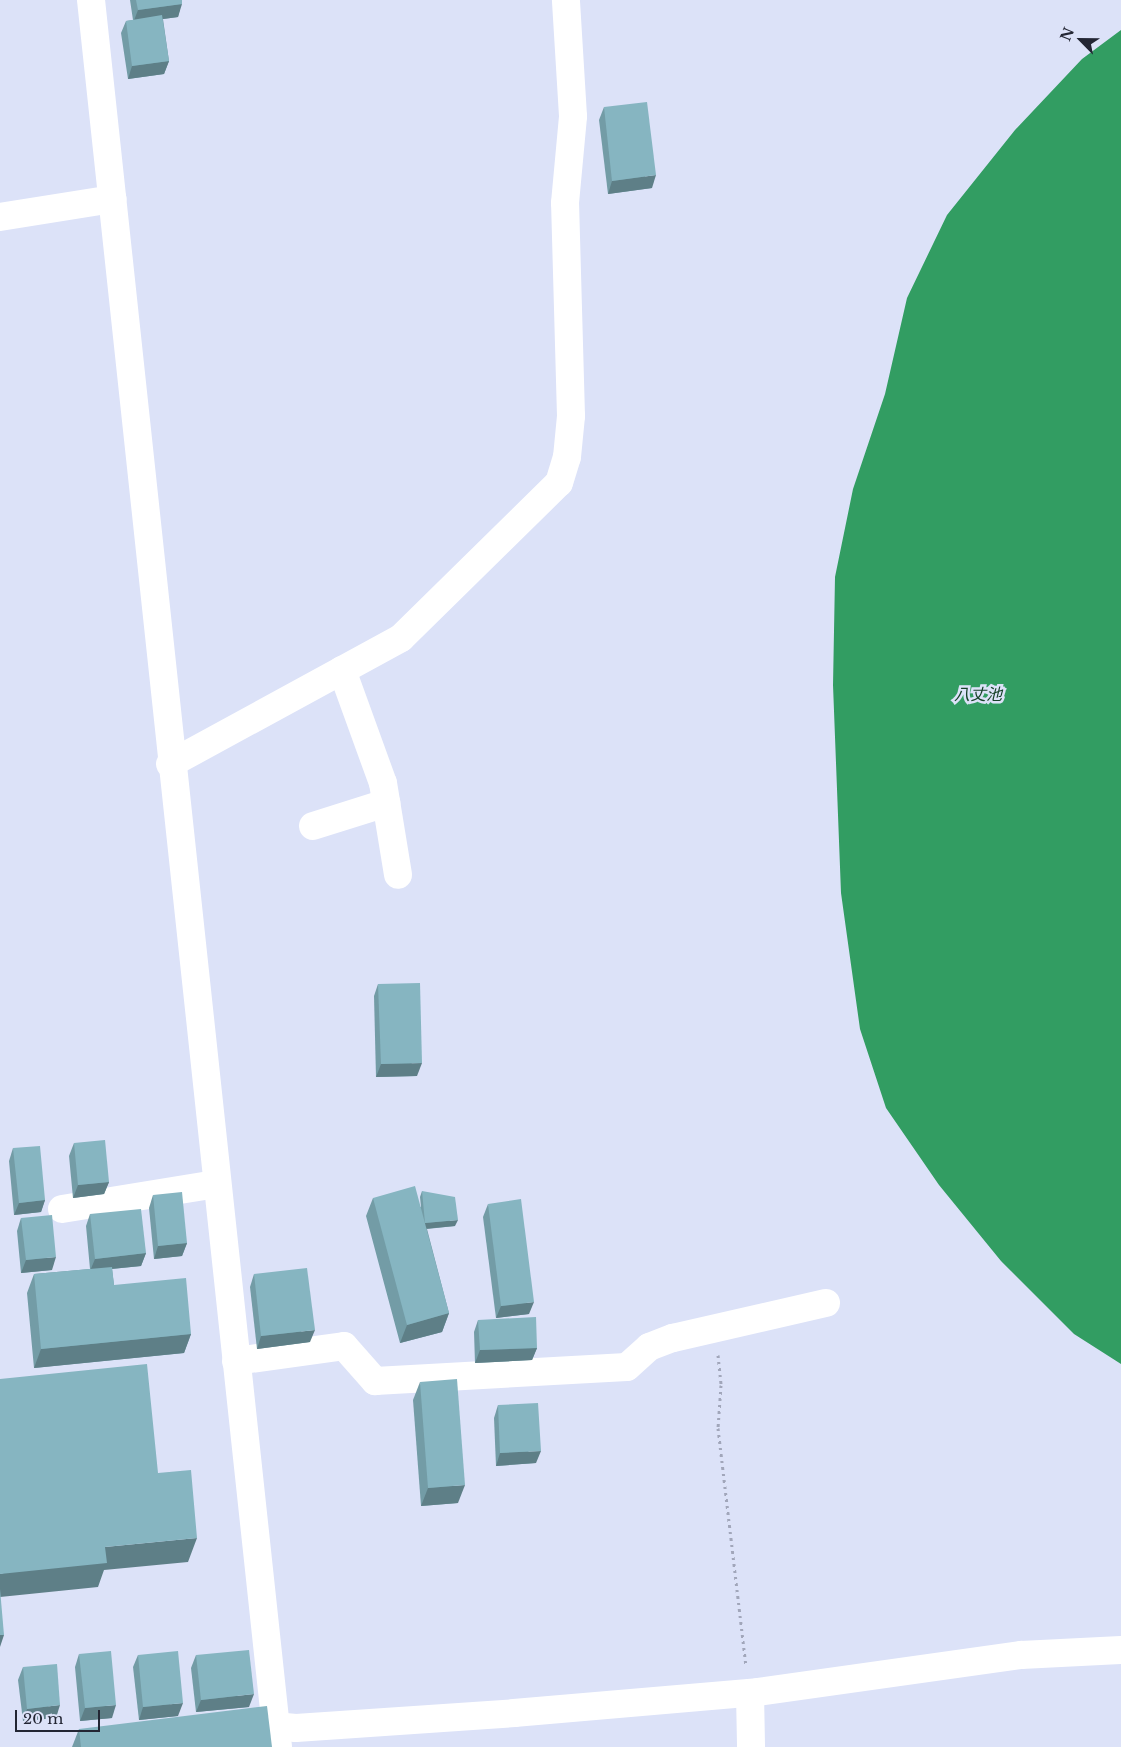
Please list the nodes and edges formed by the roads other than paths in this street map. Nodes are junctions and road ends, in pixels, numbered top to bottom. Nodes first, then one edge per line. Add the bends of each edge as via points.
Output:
1 (91, 0) edge
2 (566, 0) edge
3 (113, 199) junction
4 (0, 217) edge
5 (342, 670) junction
6 (170, 764) junction
7 (386, 803) junction
8 (313, 826) dead end
9 (398, 875) dead end
10 (217, 1184) junction
11 (62, 1209) dead end
12 (826, 1303) dead end
13 (236, 1360) junction
14 (1121, 1650) edge
15 (750, 1692) junction
16 (228, 1726) edge
17 (277, 1737) edge
18 (751, 1747) edge

1 - 3 street
2 - 5 street via 573,116 565,203 571,416 562,475 544,500 402,638
3 - 4 street
3 - 6 street
5 - 6 street
5 - 7 street via 383,783
6 - 10 street
7 - 8 street
7 - 9 street
10 - 11 street
10 - 13 street
12 - 13 street via 649,1347 627,1367 375,1381 344,1346
13 - 17 street
14 - 15 street via 1021,1655
15 - 17 street via 296,1728
15 - 18 street
16 - 17 street via 247,1724

